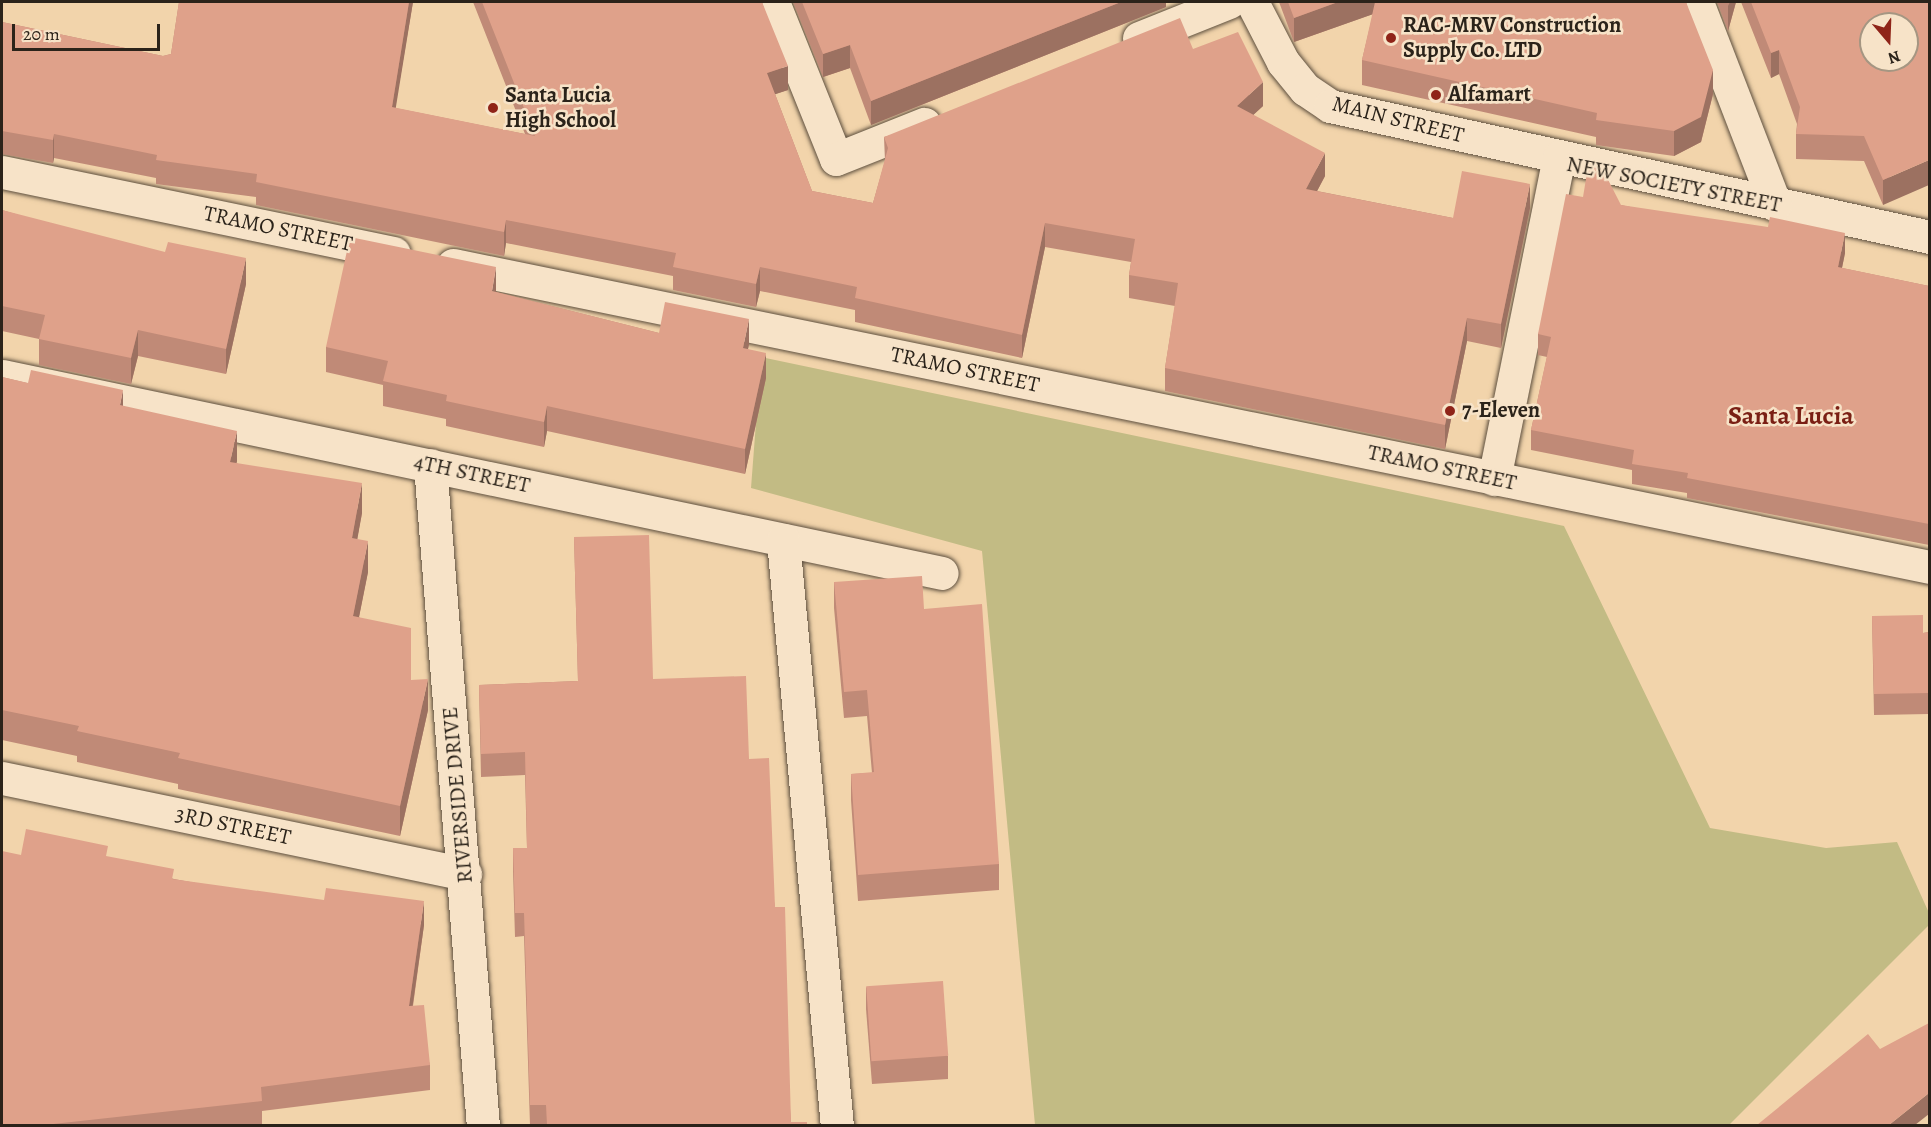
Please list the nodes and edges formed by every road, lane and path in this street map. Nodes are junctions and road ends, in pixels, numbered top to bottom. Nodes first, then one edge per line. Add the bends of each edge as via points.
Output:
1 (773, 2) edge
2 (1229, 2) edge
3 (1252, 2) edge
4 (1697, 2) edge
5 (1109, 50) edge
6 (956, 111) edge
7 (1559, 158) junction
8 (2, 172) edge
9 (1775, 204) junction
10 (1929, 237) edge
11 (2, 376) edge
12 (430, 465) junction
13 (1494, 478) junction
14 (783, 540) junction
15 (1929, 567) edge
16 (942, 573) dead end
17 (2, 778) edge
18 (465, 874) junction
19 (483, 1125) edge
20 (837, 1125) edge

1 - 6 street via 836,159
2 - 5 street
3 - 7 street, MAIN STREET via 1283,62 1305,89 1330,106
4 - 9 street
7 - 9 street, NEW SOCIETY STREET
7 - 13 street, NEW SOCIETY STREET
8 - 13 street, TRAMO STREET
9 - 10 street, NEW SOCIETY STREET
11 - 12 street, 4TH STREET
12 - 14 street, 4TH STREET
12 - 18 street, RIVERSIDE DRIVE
13 - 15 street, TRAMO STREET
14 - 16 street, 4TH STREET
14 - 20 street
17 - 18 street, 3RD STREET
18 - 19 street, RIVERSIDE DRIVE

